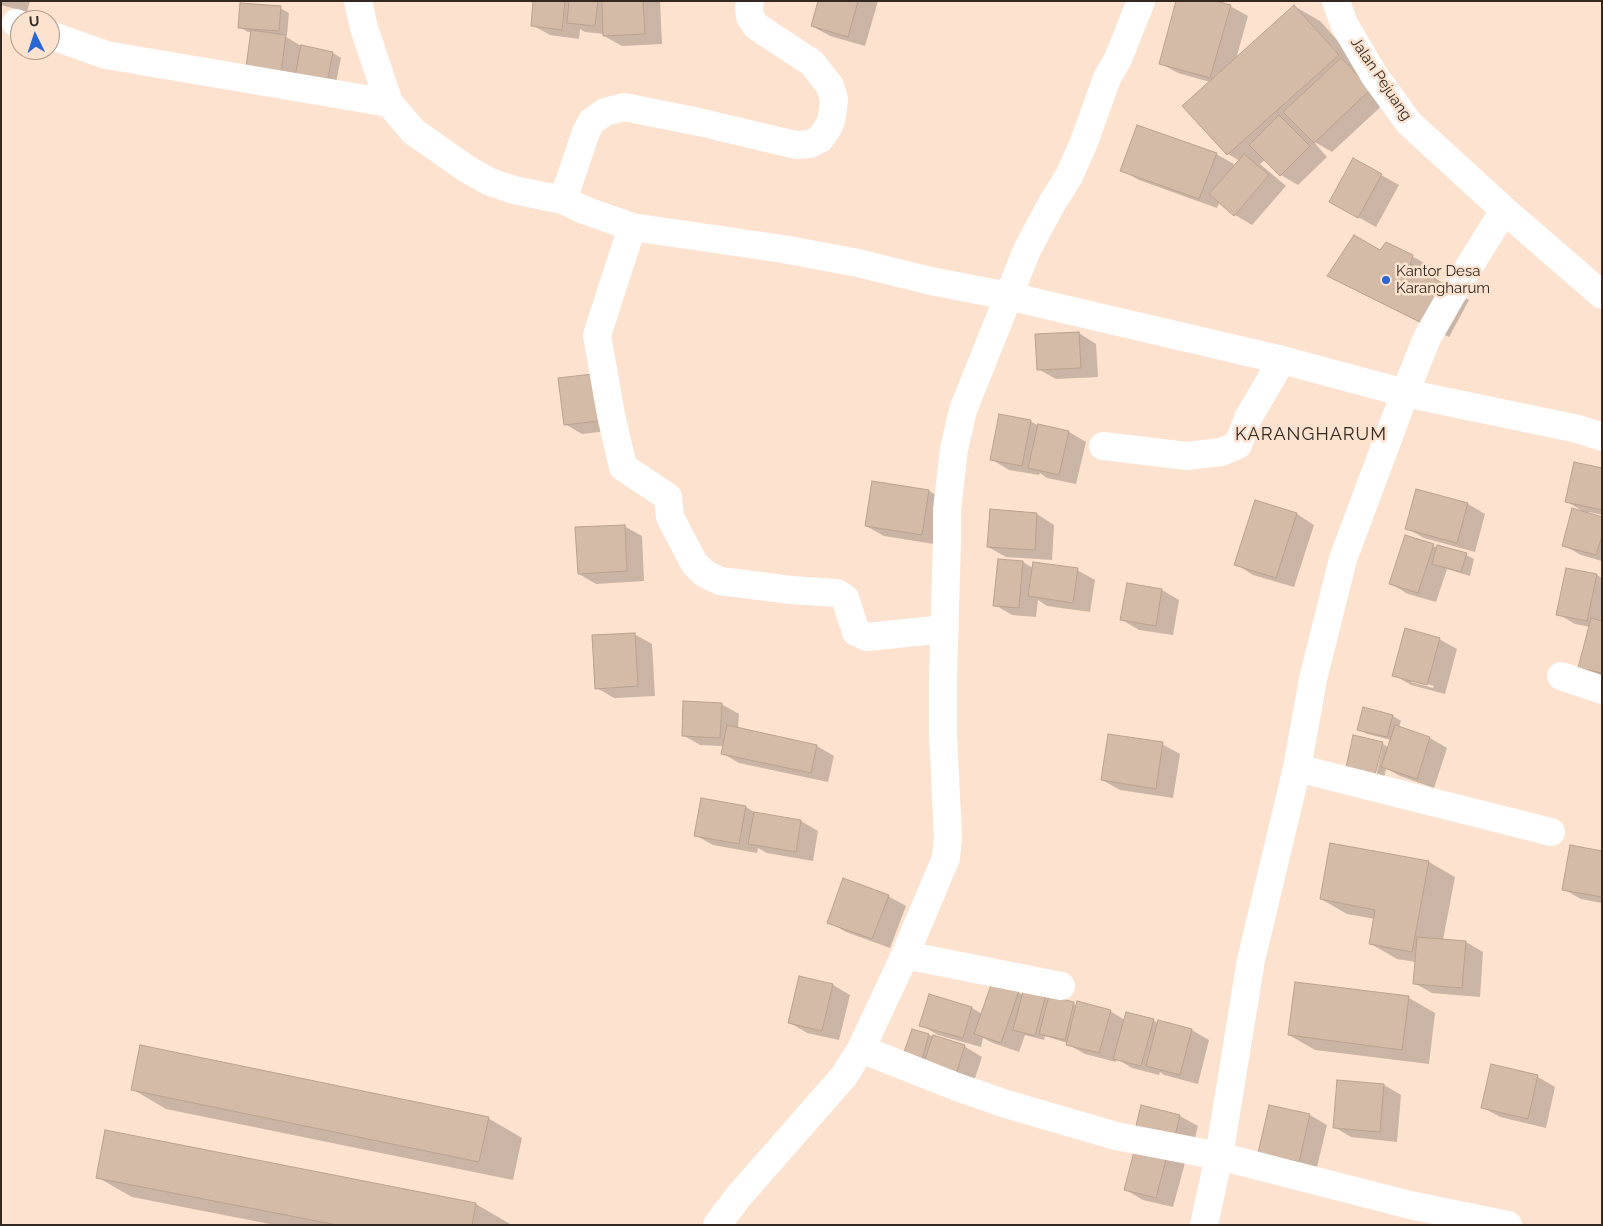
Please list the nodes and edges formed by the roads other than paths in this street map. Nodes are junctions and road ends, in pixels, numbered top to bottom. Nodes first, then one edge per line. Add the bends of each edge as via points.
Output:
1 (358, 1) edge
2 (750, 1) edge
3 (1141, 1) edge
4 (1336, 1) edge
5 (60, 39) edge
6 (389, 103) junction
7 (563, 200) junction
8 (1504, 210) junction
9 (632, 227) junction
10 (1602, 295) edge
11 (1008, 296) junction
12 (1282, 360) junction
13 (1405, 393) junction
14 (1602, 437) edge
15 (1103, 446) dead end
16 (946, 629) junction
17 (1561, 676) dead end
18 (1602, 690) edge
19 (1297, 768) junction
20 (1551, 832) dead end
21 (905, 955) junction
22 (1061, 986) dead end
23 (861, 1050) junction
24 (1218, 1156) junction
25 (717, 1225) edge
26 (1204, 1225) edge
27 (1508, 1225) edge

1 - 6 street
2 - 7 street via 750,17 756,26 812,64 830,86 834,99 832,118 820,139 796,145 624,107 605,112 592,120
3 - 11 street via 1107,78 1084,142 1027,250
4 - 8 street, Jalan Pejuang via 1344,24 1374,75 1409,123
5 - 6 street via 106,55
6 - 7 street via 414,132 490,182
7 - 9 street
8 - 10 street, Jalan Pejuang
8 - 13 street via 1427,338
9 - 11 street via 783,249
9 - 16 street via 596,335 623,467 668,497 670,517 694,563 705,574 720,581 837,593 845,598 856,632 867,637
11 - 12 street
11 - 16 street via 963,410 954,449 947,510
12 - 13 street
12 - 15 street via 1248,418 1238,445 1221,452 1187,456
13 - 14 street via 1578,428
13 - 19 street via 1343,559 1313,679
16 - 21 street via 943,733 946,858
17 - 18 street
19 - 20 street
19 - 24 street via 1251,960
21 - 22 street
21 - 23 street
23 - 24 street via 1006,1104 1116,1136
23 - 25 street via 844,1076
24 - 26 street
24 - 27 street via 1410,1205

